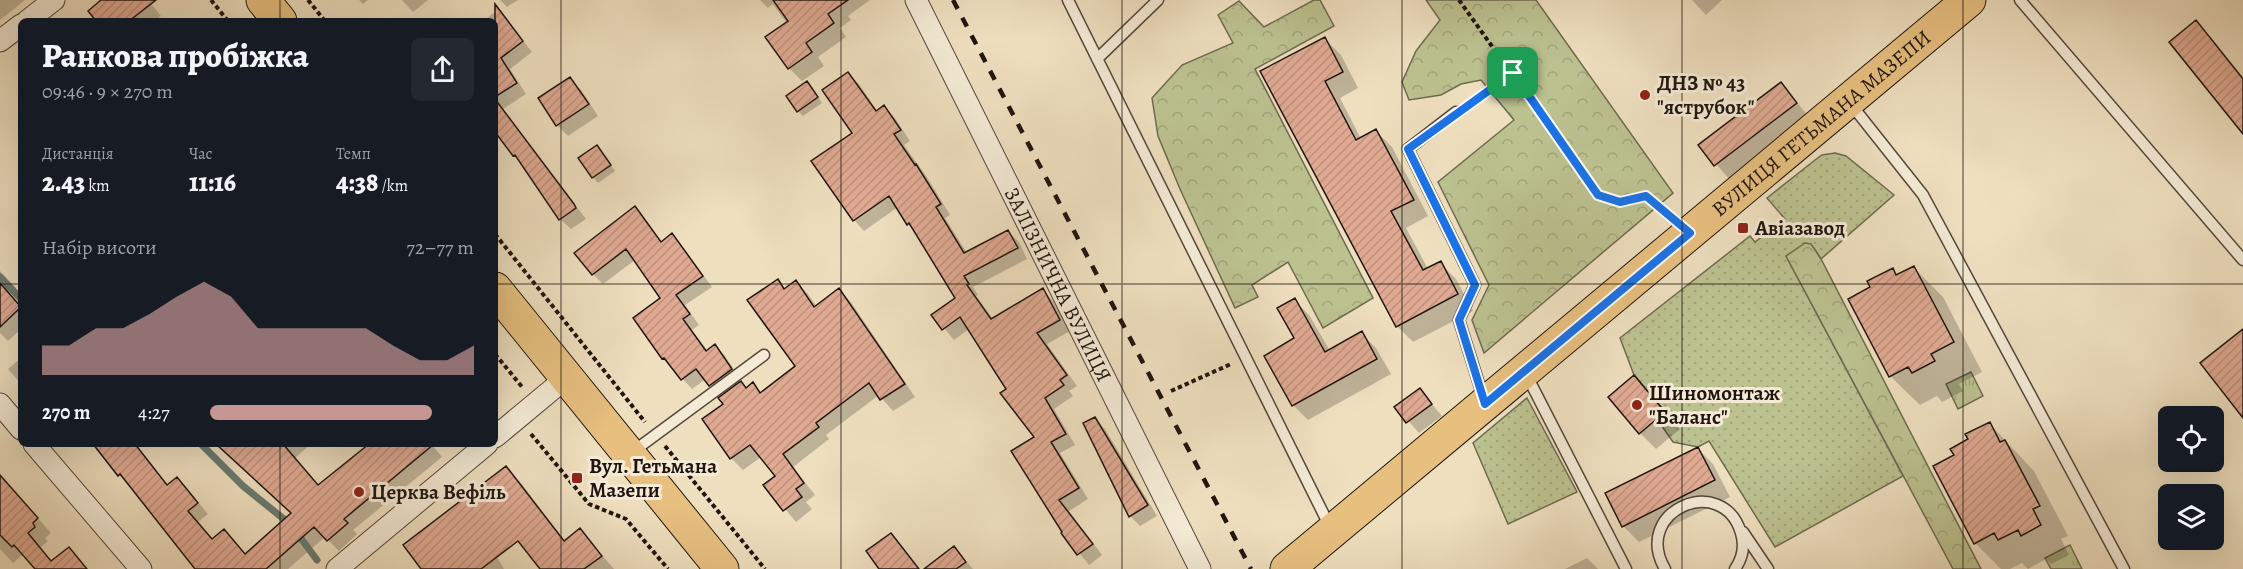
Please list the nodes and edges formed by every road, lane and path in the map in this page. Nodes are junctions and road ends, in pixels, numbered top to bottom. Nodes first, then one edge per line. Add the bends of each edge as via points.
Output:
1 (54, 0) edge
2 (212, 0) edge
3 (263, 0) edge
4 (308, 0) edge
5 (916, 0) edge
6 (1068, 0) edge
7 (1158, 0) edge
8 (1459, 0) edge
9 (1969, 0) edge
10 (2020, 0) edge
11 (31, 18) edge
12 (226, 18) edge
13 (278, 18) edge
14 (323, 18) edge
15 (18, 27) edge
16 (0, 41) edge
17 (1097, 59) junction
18 (1513, 73) junction
19 (1848, 100) junction
20 (1456, 112) joint
21 (1690, 233) junction
22 (498, 238) edge
23 (2243, 260) edge
24 (498, 294) edge
25 (764, 355) dead end
26 (498, 358) edge
27 (1246, 358) junction
28 (1524, 371) junction
29 (566, 378) junction
30 (1171, 390) dead end
31 (0, 404) edge
32 (535, 404) junction
33 (1485, 404) junction
34 (18, 425) edge
35 (498, 435) edge
36 (656, 435) junction
37 (37, 447) edge
38 (484, 447) edge
39 (628, 455) junction
40 (1739, 525) junction
41 (1333, 531) junction
42 (348, 565) edge
43 (141, 569) edge
44 (668, 569) edge
45 (722, 569) edge
46 (765, 569) edge
47 (1200, 569) edge
48 (1287, 569) edge
49 (1626, 569) edge
50 (1665, 569) edge
51 (1735, 569) edge
52 (1768, 569) edge
53 (2124, 569) edge

1 - 11 street
2 - 12 path
3 - 13 main road
4 - 14 path
5 - 47 street, ЗАЛІЗНИЧНА ВУЛИЦЯ
6 - 17 lane
7 - 17 lane
8 - 18 path
9 - 19 main road, ВУЛИЦЯ ГЕТЬМАНА МАЗЕПИ
10 - 23 lane
15 - 16 street
17 - 27 lane
18 - 20 path
18 - 21 path via 1598,195 1620,202 1646,196
19 - 21 main road, ВУЛИЦЯ ГЕТЬМАНА МАЗЕПИ
19 - 53 lane via 1923,195
20 - 33 lane via 1408,149 1475,285 1459,320
21 - 28 main road, ВУЛИЦЯ ГЕТЬМАНА МАЗЕПИ
22 - 36 path
24 - 29 main road
25 - 36 lane
26 - 32 path
27 - 30 path
27 - 41 lane
28 - 33 main road, ВУЛИЦЯ ГЕТЬМАНА МАЗЕПИ
28 - 49 lane
29 - 32 street
29 - 39 main road
31 - 34 street
32 - 35 street
32 - 44 path via 527,429 589,504 626,519
33 - 41 main road, ВУЛИЦЯ ГЕТЬМАНА МАЗЕПИ
36 - 39 lane
36 - 46 path
37 - 43 street
38 - 42 street
39 - 45 main road
40 - 50 lane via 1725,510 1706,502 1679,507 1668,516 1657,541
40 - 51 lane via 1742,553
40 - 52 lane
41 - 48 main road, ВУЛИЦЯ ГЕТЬМАНА МАЗЕПИ

